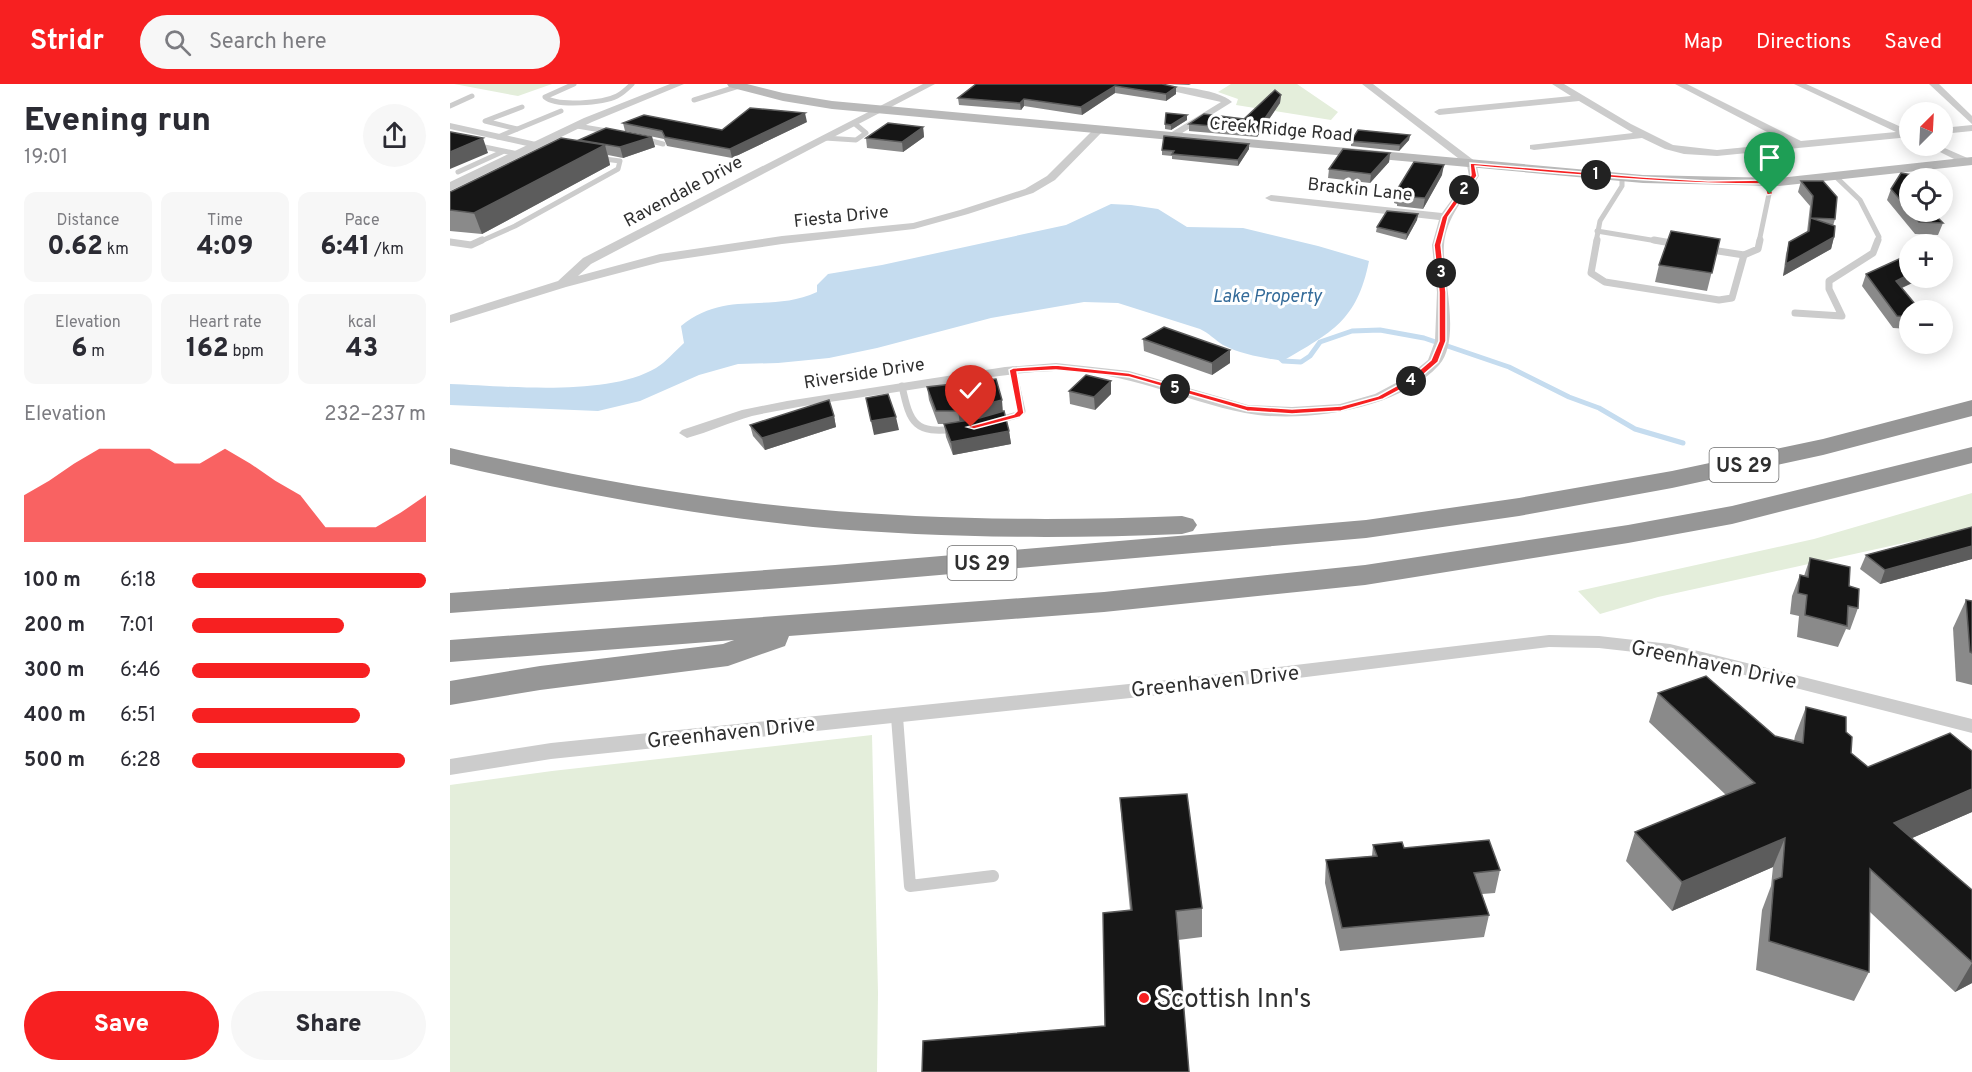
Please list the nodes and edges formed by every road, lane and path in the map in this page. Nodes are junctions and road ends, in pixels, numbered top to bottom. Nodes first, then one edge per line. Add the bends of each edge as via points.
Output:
1 (574, 84) edge
2 (632, 84) edge
3 (679, 84) edge
4 (930, 84) edge
5 (1146, 84) edge
6 (1367, 84) edge
7 (1557, 84) edge
8 (1680, 84) edge
9 (1799, 84) edge
10 (1934, 84) edge
11 (736, 85) edge
12 (472, 96) dead end
13 (614, 97) junction
14 (1581, 98) junction
15 (638, 100) junction
16 (694, 100) dead end
17 (450, 106) edge
18 (522, 107) dead end
19 (880, 110) junction
20 (561, 111) dead end
21 (1439, 112) dead end
22 (1972, 121) edge
23 (450, 126) edge
24 (577, 126) junction
25 (1972, 128) edge
26 (517, 129) junction
27 (1899, 129) edge
28 (1100, 130) junction
29 (1953, 130) edge
30 (480, 133) junction
31 (620, 134) edge
32 (1646, 135) junction
33 (1899, 135) edge
34 (469, 137) edge
35 (498, 137) junction
36 (1171, 137) junction
37 (641, 139) edge
38 (469, 144) edge
39 (663, 144) edge
40 (1799, 144) junction
41 (540, 147) junction
42 (1534, 147) dead end
43 (502, 152) junction
44 (519, 154) junction
45 (1953, 154) edge
46 (590, 157) edge
47 (1970, 161) edge
48 (1472, 164) junction
49 (450, 172) edge
50 (458, 172) junction
51 (477, 174) junction
52 (1622, 177) junction
53 (1836, 177) junction
54 (1766, 182) junction
55 (450, 187) edge
56 (1271, 198) dead end
57 (1445, 217) junction
58 (1597, 231) junction
59 (450, 242) edge
60 (1688, 246) edge
61 (1699, 248) edge
62 (1744, 255) junction
63 (562, 284) junction
64 (1796, 313) dead end
65 (450, 319) edge
66 (1013, 370) junction
67 (903, 387) junction
68 (1972, 408) edge
69 (983, 424) edge
70 (962, 429) edge
71 (687, 433) dead end
72 (1972, 455) edge
73 (450, 456) edge
74 (1512, 507) junction
75 (450, 603) edge
76 (802, 626) junction
77 (450, 651) edge
78 (450, 693) edge
79 (897, 716) junction
80 (1972, 726) edge
81 (450, 767) edge
82 (993, 876) dead end

1 - 13 lane via 546,97 587,104
2 - 13 lane
3 - 15 street
4 - 19 street, Ravendale Drive
5 - 36 street via 1227,102
6 - 48 street
7 - 14 street
8 - 40 street
9 - 27 street
10 - 22 street
11 - 16 lane
11 - 19 main road, Creek Ridge Road via 783,97
12 - 17 lane
13 - 15 lane
14 - 21 street
14 - 32 street
15 - 24 street
18 - 26 lane via 485,121
19 - 28 main road, Creek Ridge Road
19 - 63 street, Ravendale Drive via 587,261
20 - 26 lane
23 - 30 street
24 - 31 lane
24 - 41 street
25 - 29 street
26 - 35 lane
28 - 36 main road, Creek Ridge Road
28 - 63 street, Fiesta Drive via 1051,178 1029,191 964,212 914,226 660,258
30 - 34 lane
30 - 35 street
32 - 40 street via 1669,147 1703,153
32 - 42 street
33 - 40 street
35 - 41 street
36 - 48 main road, Creek Ridge Road
37 - 39 lane
38 - 43 lane
41 - 44 street
43 - 44 lane
43 - 50 lane
44 - 51 street
45 - 47 street
46 - 59 lane via 620,161 618,169 506,230 471,245
47 - 53 main road, Creek Ridge Road
48 - 52 main road, Creek Ridge Road
48 - 57 street, Riverside Drive via 1474,176
49 - 50 lane
50 - 51 lane
51 - 55 street
52 - 54 main road, Creek Ridge Road
52 - 58 lane via 1622,186
53 - 54 main road, Creek Ridge Road
53 - 64 lane via 1860,200 1879,237 1873,253 1829,281 1842,316
54 - 62 lane via 1770,194 1758,249
56 - 57 street, Brackin Lane
57 - 66 street, Riverside Drive via 1438,245 1443,292 1442,341 1434,362 1380,398 1341,408 1247,409 1129,375 1056,367
58 - 60 lane
58 - 62 lane via 1591,273 1596,278 1704,299 1732,298
61 - 62 lane
63 - 65 street, Ravendale Drive
66 - 67 street, Riverside Drive
66 - 69 lane via 1022,411
67 - 70 lane via 908,417 919,428 935,433
67 - 71 street, Riverside Drive via 747,413
68 - 74 highway, US 29 via 1719,471
72 - 76 highway, US 29 via 1732,515 1400,570 1104,602
73 - 74 highway via 646,495 863,522 1098,529 1264,521 1425,507
74 - 75 highway, US 29 via 1365,529 775,581
76 - 77 highway, US 29
76 - 78 highway via 728,655
79 - 80 street, Greenhaven Drive via 1178,686 1525,642 1568,641 1670,650
79 - 81 street, Greenhaven Drive via 551,751
79 - 82 lane via 910,886

